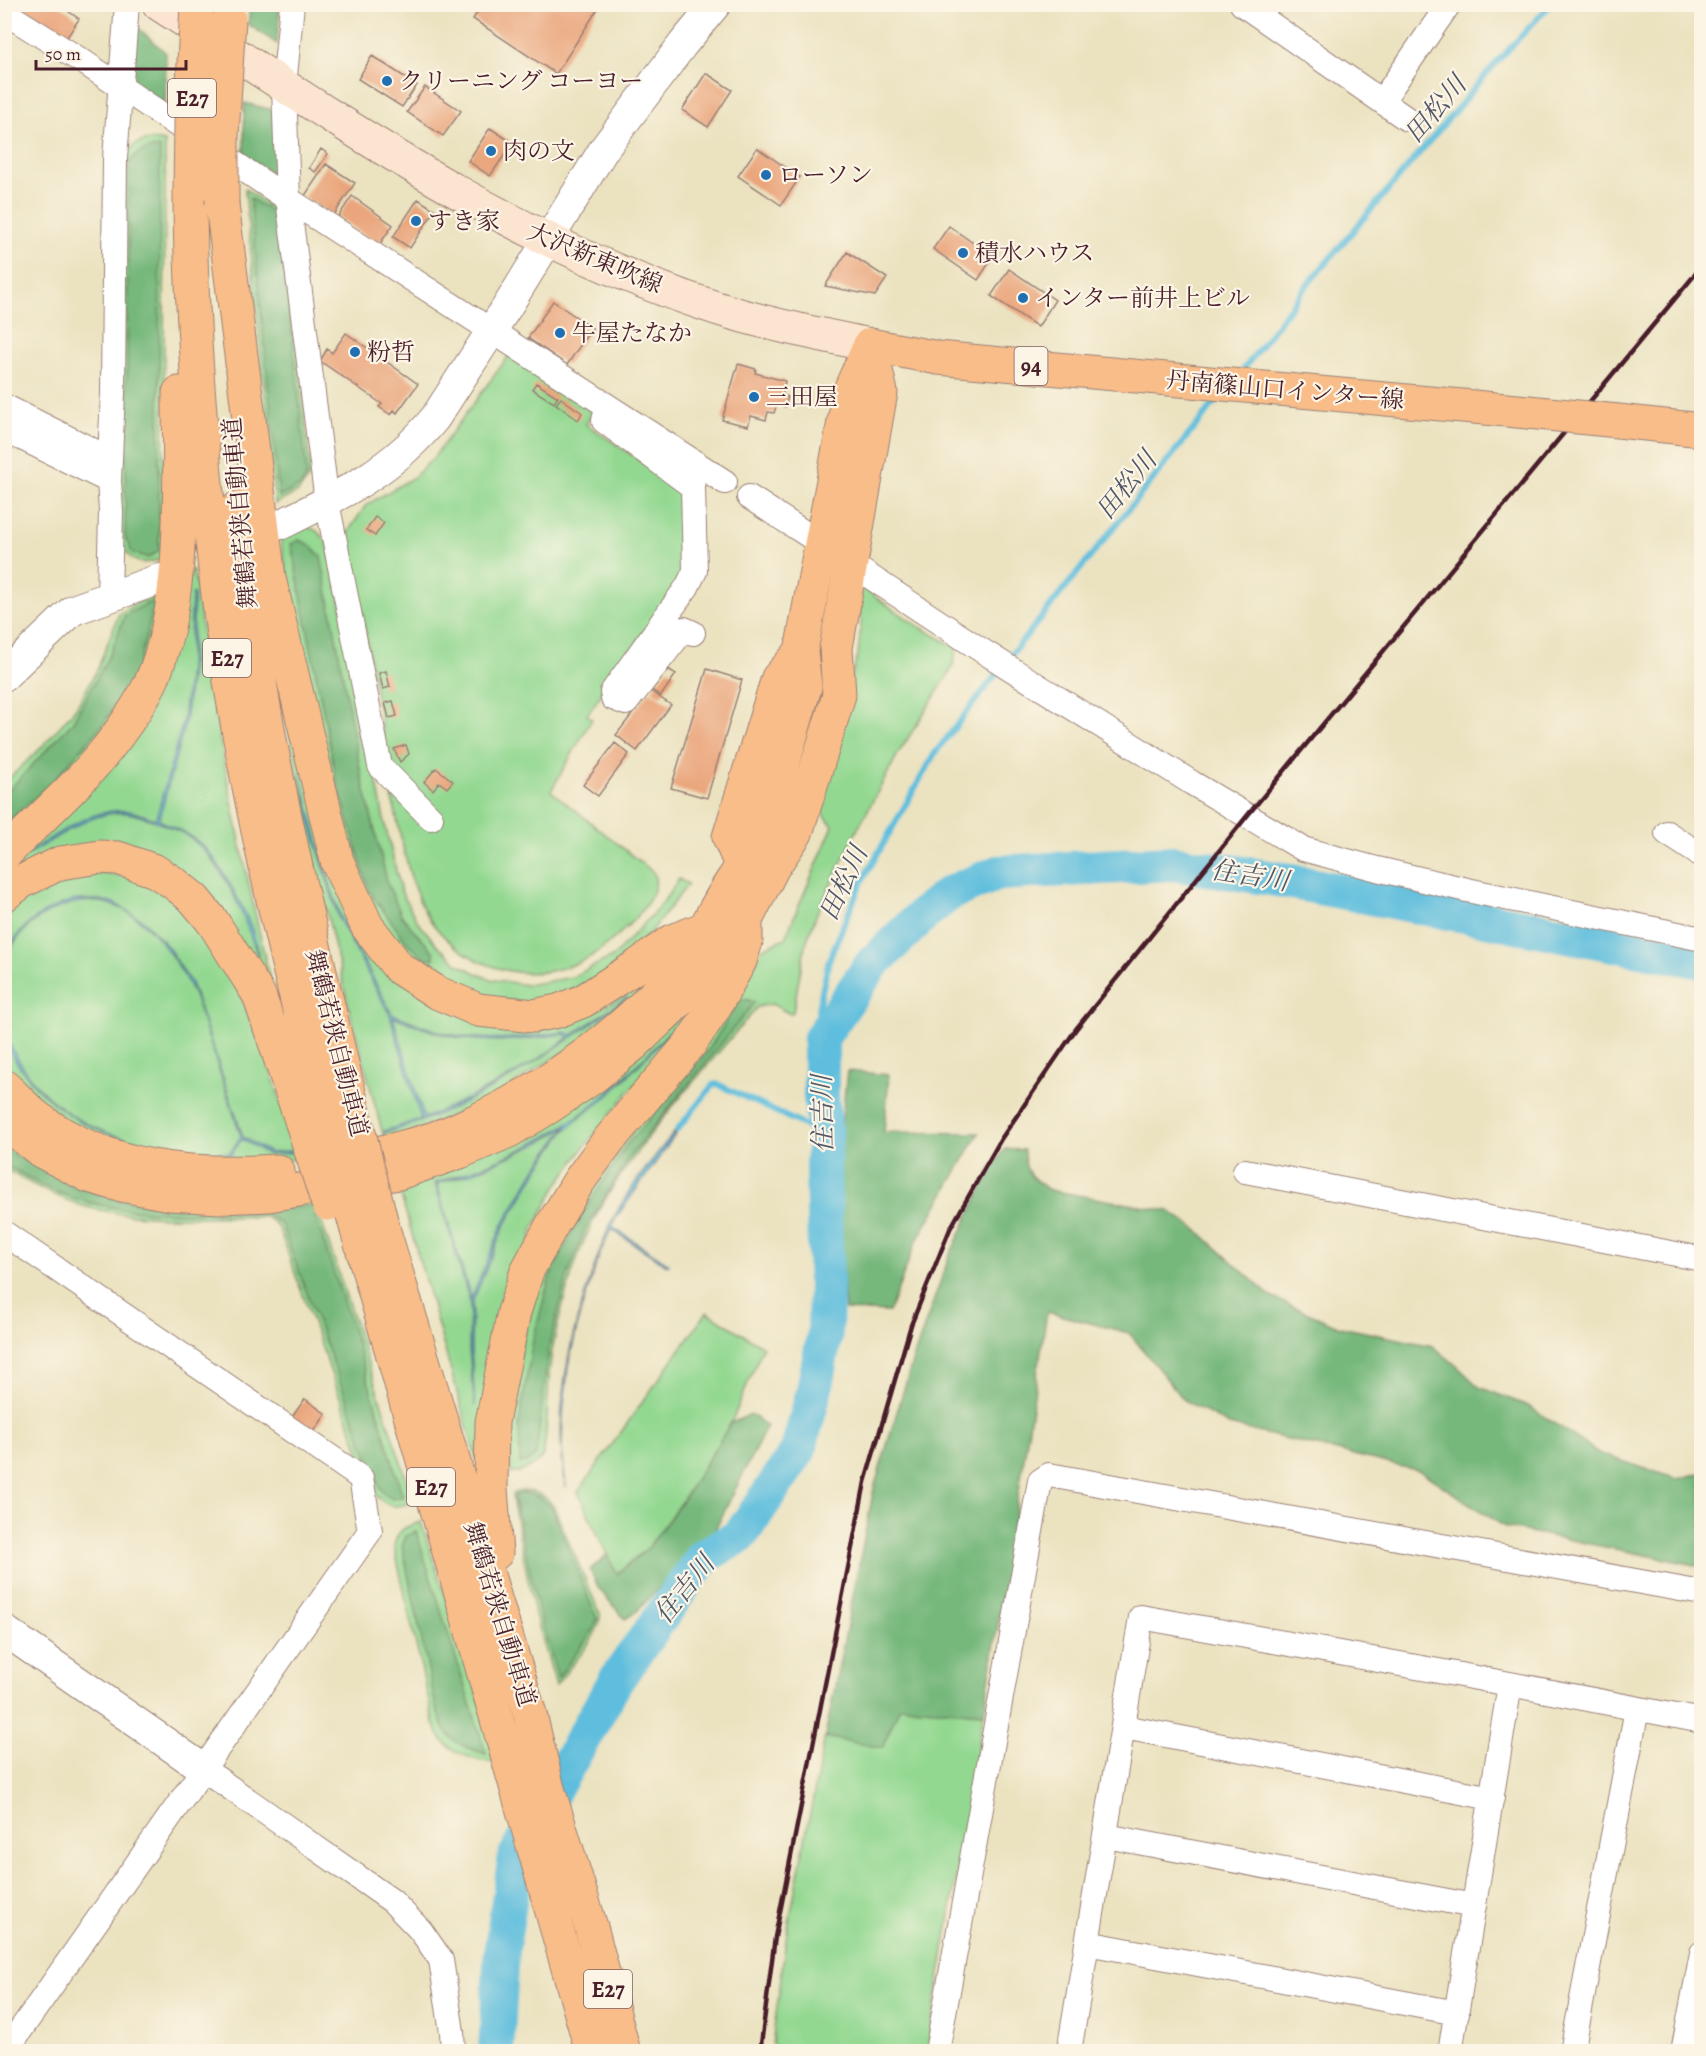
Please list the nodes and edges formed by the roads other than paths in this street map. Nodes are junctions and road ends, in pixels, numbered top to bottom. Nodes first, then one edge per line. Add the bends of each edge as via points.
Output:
1 (127, 4) edge
2 (159, 4) edge
3 (197, 4) edge
4 (292, 4) edge
5 (716, 4) edge
6 (1242, 4) edge
7 (1449, 4) edge
8 (230, 12) edge
9 (6, 17) edge
10 (120, 86) junction
11 (284, 86) junction
12 (1382, 101) junction
13 (1407, 119) dead end
14 (288, 199) junction
15 (222, 204) junction
16 (190, 232) junction
17 (547, 240) junction
18 (491, 331) junction
19 (870, 345) junction
20 (606, 405) junction
21 (4, 406) edge
22 (1701, 430) edge
23 (4, 431) edge
24 (109, 470) junction
25 (725, 482) dead end
26 (749, 497) dead end
27 (327, 502) junction
28 (282, 524) dead end
29 (811, 537) dead end
30 (863, 572) dead end
31 (160, 579) dead end
32 (109, 598) junction
33 (693, 633) dead end
34 (4, 676) edge
35 (431, 818) dead end
36 (1667, 833) dead end
37 (4, 855) edge
38 (1701, 856) edge
39 (4, 895) edge
40 (746, 920) junction
41 (704, 929) junction
42 (1701, 939) edge
43 (4, 1086) edge
44 (326, 1116) junction
45 (4, 1122) edge
46 (1245, 1171) dead end
47 (359, 1231) junction
48 (4, 1233) edge
49 (1701, 1259) edge
50 (1701, 1593) edge
51 (500, 1616) junction
52 (4, 1630) edge
53 (1510, 1684) junction
54 (1638, 1708) junction
55 (1701, 1721) edge
56 (1124, 1727) junction
57 (202, 1768) junction
58 (1492, 1798) junction
59 (1106, 1836) junction
60 (1474, 1905) junction
61 (1087, 1943) junction
62 (1701, 1953) edge
63 (1457, 2013) junction
64 (1074, 2050) edge
65 (1684, 2051) edge
66 (5, 2052) edge
67 (453, 2052) edge
68 (592, 2052) edge
69 (624, 2052) edge
70 (937, 2052) edge
71 (1450, 2052) edge
72 (1572, 2052) edge

1 - 10 street
2 - 11 main road, 大沢新東吹線
3 - 16 main road, 舞鶴若狭自動車道 / E27, bridge
4 - 11 street
5 - 17 street via 604,149
6 - 12 street
7 - 12 street
8 - 15 main road, 舞鶴若狭自動車道 / E27, bridge
9 - 10 street
10 - 14 street
10 - 24 street
11 - 14 street
11 - 17 main road, 大沢新東吹線 via 426,175
12 - 13 street
14 - 18 street
14 - 27 street
15 - 41 main road via 269,578 337,861 368,926 399,968 436,992 478,1010 534,1016 583,1000 672,941
15 - 44 main road, 舞鶴若狭自動車道 / E27 via 232,429 248,608 304,910
16 - 37 main road via 180,356 178,538 174,598 165,638 151,682 117,736
16 - 44 main road, 舞鶴若狭自動車道 / E27 via 207,486 235,712 275,913
17 - 18 street
17 - 19 main road, 大沢新東吹線 via 715,308
18 - 20 street
18 - 27 street via 421,435 381,470
19 - 22 main road, 丹南篠山口インター線 / 94, bridge via 938,358
19 - 40 main road via 881,392 836,648 839,695 796,833
19 - 41 main road via 850,390 801,651 743,843 741,865
20 - 25 street
20 - 33 street via 604,421 693,487 695,571 612,692 613,698 626,703 684,629
21 - 24 street
23 - 24 street
24 - 32 street
26 - 29 street
27 - 28 street
27 - 35 street via 380,766
30 - 42 street via 1027,679 1303,849 1467,890
31 - 32 street
32 - 34 street via 73,610
36 - 38 street
39 - 44 main road via 60,863 100,857 118,858 155,871 174,883 213,922 259,995
40 - 45 main road via 679,1001 592,1078 509,1131 399,1173 269,1195 220,1197 139,1190 89,1176 40,1151
40 - 51 main road via 746,941 740,960 714,1008 690,1044 579,1181 527,1271 514,1312 492,1422 491,1489
41 - 43 main road via 696,945 639,1010 592,1050 509,1103 459,1128 399,1149 294,1170 238,1174 170,1170 123,1160 73,1141 36,1117
44 - 47 main road, 舞鶴若狭自動車道 / E27, bridge
44 - 47 main road, bridge
46 - 49 street
47 - 51 main road, 舞鶴若狭自動車道 / E27
47 - 68 main road, 舞鶴若狭自動車道 / E27
48 - 57 street via 361,1478 370,1531
50 - 70 street via 1049,1475 1040,1481
51 - 69 main road, 舞鶴若狭自動車道 / E27
52 - 57 street
53 - 54 street
53 - 56 street via 1141,1617
53 - 58 street
54 - 55 street
54 - 72 street
56 - 58 street
56 - 59 street
57 - 66 street
57 - 67 street via 392,1901 421,1931 441,1960
58 - 60 street
59 - 60 street
59 - 61 street
60 - 63 street
61 - 63 street
61 - 64 street
62 - 65 street
63 - 71 street

